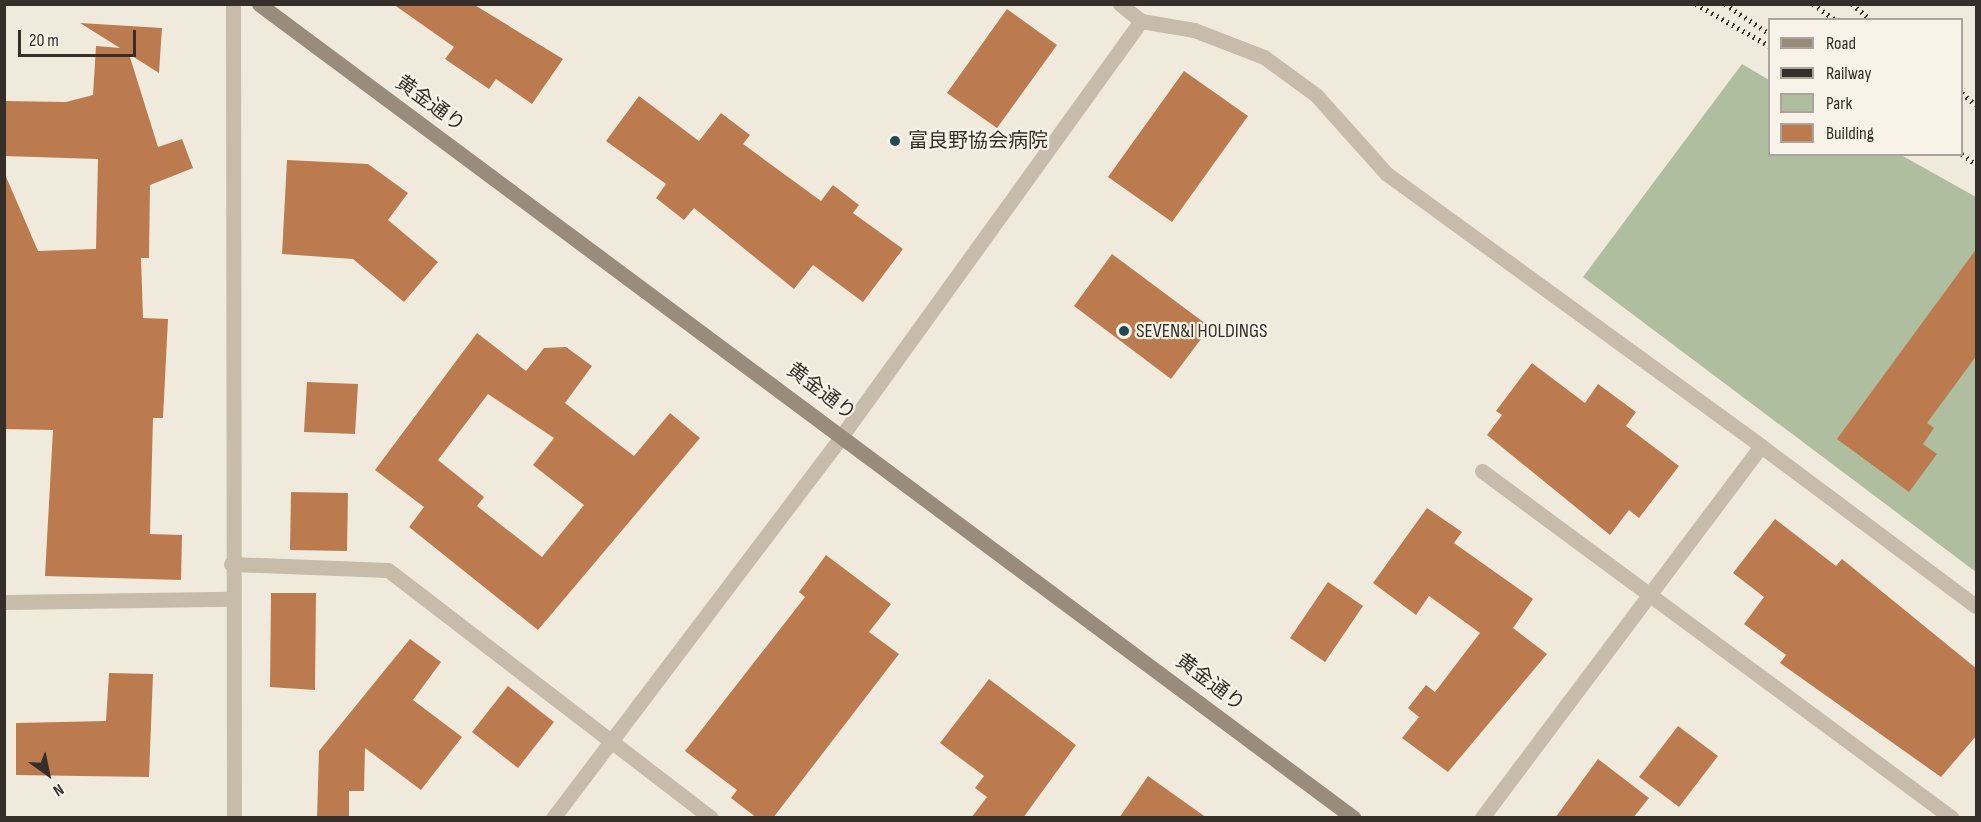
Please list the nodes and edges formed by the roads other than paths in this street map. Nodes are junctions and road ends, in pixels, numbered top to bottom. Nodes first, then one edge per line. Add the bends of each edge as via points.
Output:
1 (233, 4) edge
2 (260, 4) edge
3 (1120, 4) edge
4 (1142, 21) junction
5 (843, 434) junction
6 (1761, 447) junction
7 (1482, 471) dead end
8 (231, 564) junction
9 (1648, 593) junction
10 (231, 599) junction
11 (4, 602) edge
12 (1977, 606) edge
13 (610, 741) junction
14 (234, 818) edge
15 (553, 818) edge
16 (711, 818) edge
17 (1354, 818) edge
18 (1482, 818) edge
19 (1952, 818) edge

1 - 8 street
2 - 5 street, 黄金通り
3 - 4 street
4 - 5 street
4 - 6 street via 1194,30 1264,57 1316,95 1387,174
5 - 13 street
5 - 17 street, 黄金通り
6 - 9 street
6 - 12 street
7 - 9 street
8 - 10 street
8 - 13 street via 388,570
9 - 18 street
9 - 19 street
10 - 11 street
10 - 14 street
13 - 15 street
13 - 16 street

